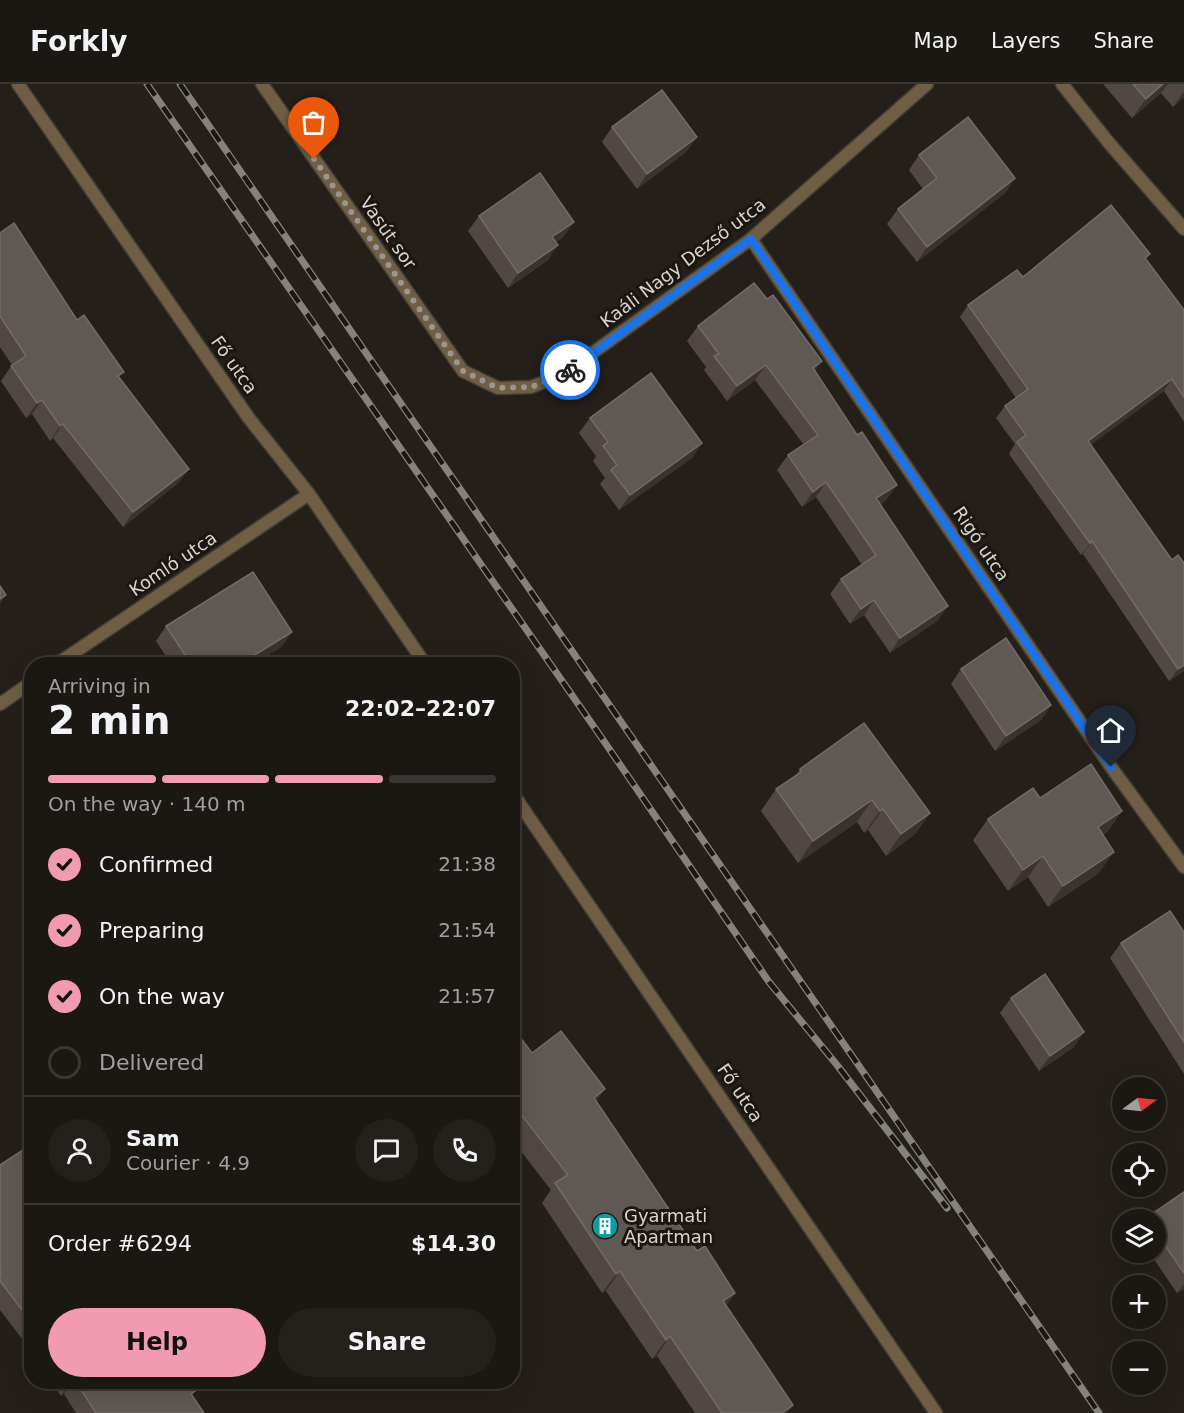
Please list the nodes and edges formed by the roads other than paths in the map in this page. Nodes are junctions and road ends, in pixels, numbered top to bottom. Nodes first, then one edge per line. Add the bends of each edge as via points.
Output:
1 (18, 84) edge
2 (262, 84) edge
3 (927, 84) edge
4 (1062, 84) edge
5 (1184, 229) edge
6 (751, 239) junction
7 (498, 388) joint
8 (309, 494) junction
9 (67, 657) edge
10 (420, 657) edge
11 (24, 688) edge
12 (0, 704) edge
13 (520, 804) edge
14 (1184, 867) edge
15 (936, 1413) edge

1 - 8 street, Fő utca via 248,417
2 - 7 street, Vasút sor via 463,371
3 - 6 street, Kaáli Nagy Dezső utca
4 - 5 street
6 - 7 street, Kaáli Nagy Dezső utca via 562,375 531,387
6 - 14 street, Rigó utca via 1111,767
8 - 9 street, Komló utca
8 - 10 street, Fő utca
11 - 12 street
13 - 15 street, Fő utca

